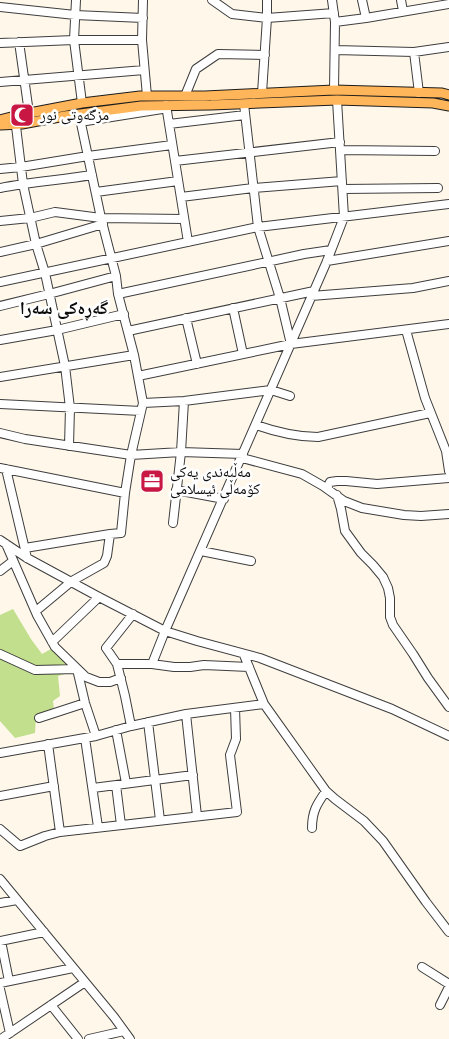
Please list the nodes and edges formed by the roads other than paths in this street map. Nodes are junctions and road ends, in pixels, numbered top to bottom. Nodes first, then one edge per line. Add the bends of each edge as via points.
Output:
1 (76, 0) edge
2 (144, 0) edge
3 (212, 0) edge
4 (267, 0) edge
5 (332, 0) edge
6 (362, 0) edge
7 (401, 0) edge
8 (10, 4) edge
9 (449, 4) edge
10 (0, 7) edge
11 (403, 11) junction
12 (334, 13) junction
13 (75, 16) junction
14 (143, 18) junction
15 (267, 18) junction
16 (366, 18) junction
17 (335, 22) junction
18 (74, 40) junction
19 (142, 40) junction
20 (19, 42) junction
21 (0, 43) edge
22 (449, 48) edge
23 (335, 50) junction
24 (414, 52) junction
25 (265, 55) junction
26 (144, 70) junction
27 (78, 76) junction
28 (24, 80) junction
29 (0, 82) edge
30 (334, 90) junction
31 (272, 92) junction
32 (262, 93) junction
33 (419, 93) junction
34 (449, 95) edge
35 (147, 96) junction
36 (186, 96) junction
37 (337, 100) junction
38 (82, 102) junction
39 (273, 102) junction
40 (244, 104) junction
41 (449, 106) edge
42 (166, 107) junction
43 (29, 113) junction
44 (245, 115) junction
45 (80, 118) junction
46 (0, 120) edge
47 (15, 120) junction
48 (169, 124) junction
49 (0, 125) edge
50 (172, 145) junction
51 (340, 146) junction
52 (435, 151) dead end
53 (249, 152) junction
54 (88, 156) junction
55 (175, 162) junction
56 (21, 167) junction
57 (0, 169) edge
58 (92, 175) junction
59 (178, 181) junction
60 (23, 184) junction
61 (342, 185) junction
62 (0, 188) edge
63 (254, 188) junction
64 (438, 188) dead end
65 (96, 192) junction
66 (180, 197) junction
67 (449, 204) edge
68 (344, 217) junction
69 (30, 218) junction
70 (184, 219) junction
71 (0, 221) edge
72 (102, 221) junction
73 (258, 227) junction
74 (449, 241) edge
75 (188, 242) junction
76 (36, 244) junction
77 (331, 250) junction
78 (0, 252) edge
79 (111, 258) junction
80 (269, 261) junction
81 (327, 261) junction
82 (45, 274) junction
83 (116, 276) junction
84 (449, 281) edge
85 (0, 282) edge
86 (313, 293) junction
87 (49, 294) junction
88 (118, 294) junction
89 (280, 298) junction
90 (0, 306) edge
91 (233, 308) junction
92 (124, 314) junction
93 (186, 318) junction
94 (449, 324) edge
95 (57, 330) junction
96 (406, 330) junction
97 (128, 331) junction
98 (0, 340) edge
99 (291, 344) junction
100 (244, 354) junction
101 (134, 355) junction
102 (197, 364) junction
103 (65, 366) junction
104 (138, 376) junction
105 (0, 377) edge
106 (271, 390) junction
107 (290, 396) dead end
108 (184, 401) junction
109 (0, 404) edge
110 (142, 407) junction
111 (70, 408) junction
112 (430, 413) junction
113 (256, 425) junction
114 (0, 432) edge
115 (70, 446) junction
116 (181, 452) junction
117 (130, 455) junction
118 (242, 456) junction
119 (2, 467) edge
120 (449, 471) edge
121 (449, 478) edge
122 (327, 488) junction
123 (176, 490) junction
124 (125, 494) junction
125 (337, 495) junction
126 (224, 499) junction
127 (449, 514) edge
128 (173, 523) dead end
129 (110, 534) junction
130 (3, 542) edge
131 (25, 548) junction
132 (201, 551) junction
133 (27, 558) junction
134 (13, 561) junction
135 (251, 561) dead end
136 (0, 571) edge
137 (72, 581) junction
138 (99, 597) junction
139 (36, 611) junction
140 (133, 614) junction
141 (166, 630) junction
142 (52, 642) junction
143 (0, 654) edge
144 (244, 655) junction
145 (117, 664) junction
146 (152, 664) junction
147 (248, 667) junction
148 (77, 669) junction
149 (120, 678) junction
150 (85, 703) junction
151 (264, 704) junction
152 (449, 707) edge
153 (235, 708) junction
154 (186, 714) junction
155 (39, 718) dead end
156 (148, 722) junction
157 (131, 726) junction
158 (116, 730) junction
159 (96, 736) junction
160 (449, 736) edge
161 (85, 738) junction
162 (48, 744) junction
163 (0, 753) edge
164 (193, 775) junction
165 (155, 780) junction
166 (126, 784) junction
167 (116, 785) junction
168 (54, 786) junction
169 (93, 788) junction
170 (326, 790) junction
171 (0, 796) edge
172 (197, 816) junction
173 (160, 820) junction
174 (121, 825) junction
175 (98, 827) junction
176 (312, 828) dead end
177 (0, 829) edge
178 (60, 832) junction
179 (0, 879) edge
180 (17, 900) junction
181 (0, 903) edge
182 (44, 932) junction
183 (449, 932) edge
184 (1, 941) edge
185 (422, 967) dead end
186 (73, 968) junction
187 (9, 981) junction
188 (85, 982) junction
189 (0, 983) edge
190 (449, 985) edge
191 (0, 989) edge
192 (51, 1005) junction
193 (440, 1005) dead end
194 (124, 1032) junction
195 (10, 1033) junction
196 (1, 1039) edge
197 (78, 1039) edge
198 (89, 1039) edge
199 (130, 1039) edge

1 - 13 street
2 - 14 street
3 - 15 street via 232,14
4 - 15 street
5 - 12 street
6 - 16 street
7 - 11 street
8 - 10 street
8 - 13 street
9 - 11 street
11 - 16 street
12 - 15 street
12 - 17 street
13 - 14 street
13 - 18 street
14 - 19 street
15 - 25 street
16 - 17 street
17 - 23 street
18 - 19 street
18 - 20 street
18 - 27 street
19 - 26 street
20 - 21 street
20 - 28 street
22 - 24 street
23 - 24 street
23 - 30 street
24 - 33 street
25 - 32 street
25 - 36 street via 218,54 196,69
26 - 27 street
26 - 35 street
27 - 28 street
27 - 38 street
28 - 29 street
28 - 43 street
30 - 31 main road
30 - 33 main road
31 - 32 main road
31 - 39 main road
32 - 36 main road
33 - 34 main road
35 - 36 main road
35 - 38 main road
37 - 39 main road
37 - 41 main road
37 - 51 street
38 - 43 main road
39 - 40 main road
40 - 42 main road
40 - 44 street
42 - 45 main road via 141,106
42 - 48 street
43 - 47 main road
44 - 48 street
44 - 53 street
45 - 47 main road
45 - 54 street
46 - 47 main road
47 - 49 main road
47 - 56 street
48 - 50 street
50 - 54 street
50 - 55 street
51 - 52 street
51 - 53 street
51 - 61 street
53 - 55 street
53 - 63 street
54 - 56 street
54 - 58 street
55 - 59 street
56 - 57 street
56 - 60 street
58 - 60 street
58 - 65 street
59 - 65 street
59 - 66 street
60 - 62 street
60 - 69 street
61 - 63 street
61 - 64 street
61 - 68 street
63 - 66 street
63 - 73 street
65 - 72 street
66 - 70 street
67 - 68 street
68 - 73 street
68 - 77 street
69 - 71 street
69 - 72 street via 55,212
69 - 76 street
70 - 72 street
70 - 75 street
72 - 76 street
72 - 79 street
73 - 75 street
73 - 80 street
74 - 81 street
75 - 79 street
76 - 78 street
76 - 82 street
77 - 80 street
77 - 81 street
79 - 82 street
79 - 83 street
80 - 88 street
80 - 89 street
81 - 86 street
82 - 85 street
82 - 87 street
83 - 87 street
83 - 88 street
84 - 86 street via 413,288
86 - 89 street
86 - 99 street
87 - 90 street
87 - 95 street
88 - 92 street
89 - 91 street
89 - 99 street
91 - 93 street
91 - 100 street
92 - 95 street
92 - 97 street
93 - 97 street
93 - 102 street
94 - 96 street
95 - 98 street
95 - 103 street
96 - 99 street
96 - 112 street
97 - 101 street
99 - 100 street
99 - 106 street
100 - 102 street
101 - 103 street
101 - 104 street
102 - 104 street
103 - 105 street
103 - 111 street
104 - 110 street
106 - 107 street
106 - 108 street
106 - 113 street
108 - 110 street
108 - 116 street
109 - 111 street
110 - 111 street
110 - 117 street
111 - 115 street
112 - 113 street via 318,437 292,435
112 - 120 street via 446,451
113 - 118 street
114 - 115 street
115 - 117 street
116 - 117 street
116 - 118 street
116 - 123 street
117 - 124 street
118 - 122 street via 302,474
118 - 126 street
119 - 124 street
119 - 131 street
121 - 122 street via 377,484 337,480 330,482
122 - 125 street
123 - 126 street
123 - 128 street
124 - 129 street via 121,533
125 - 127 street via 351,504 382,512 421,516
125 - 152 street via 345,531 383,577 388,588 393,626
126 - 132 street
129 - 131 street
129 - 137 street via 104,563
130 - 133 street
130 - 134 street
131 - 133 street
132 - 135 street
132 - 141 street
133 - 137 street
134 - 136 street
134 - 139 street
137 - 138 street
137 - 139 street
138 - 140 street
138 - 142 street
139 - 142 street
140 - 141 street
140 - 145 street via 106,648
141 - 144 street
141 - 146 street
142 - 148 street
143 - 148 street via 35,670
144 - 147 street
144 - 160 street via 260,658 392,709
145 - 146 street
145 - 149 street
146 - 147 street
147 - 151 street
148 - 149 street via 86,677 100,682
148 - 150 street
149 - 157 street
150 - 155 street
150 - 159 street
151 - 153 street
151 - 170 street
153 - 154 street
153 - 172 street via 236,739 230,755 237,812
154 - 156 street
154 - 164 street
156 - 157 street
156 - 165 street
157 - 158 street
158 - 159 street
158 - 166 street
159 - 161 street
161 - 162 street
161 - 169 street
162 - 163 street
162 - 168 street
164 - 165 street
164 - 172 street
165 - 166 street
165 - 173 street
166 - 167 street
167 - 169 street
167 - 174 street
168 - 171 street
168 - 178 street
169 - 175 street
170 - 176 street via 314,809
170 - 183 street via 383,841
172 - 173 street
173 - 174 street
174 - 175 street
175 - 178 street
177 - 178 street via 20,846
179 - 180 street
180 - 181 street
180 - 182 street
182 - 184 street
182 - 186 street
184 - 187 street
185 - 190 street
186 - 187 street
186 - 188 street
187 - 189 street
188 - 192 street
188 - 194 street
190 - 193 street
191 - 195 street
192 - 195 street
192 - 197 street
194 - 198 street
194 - 199 street
195 - 196 street

